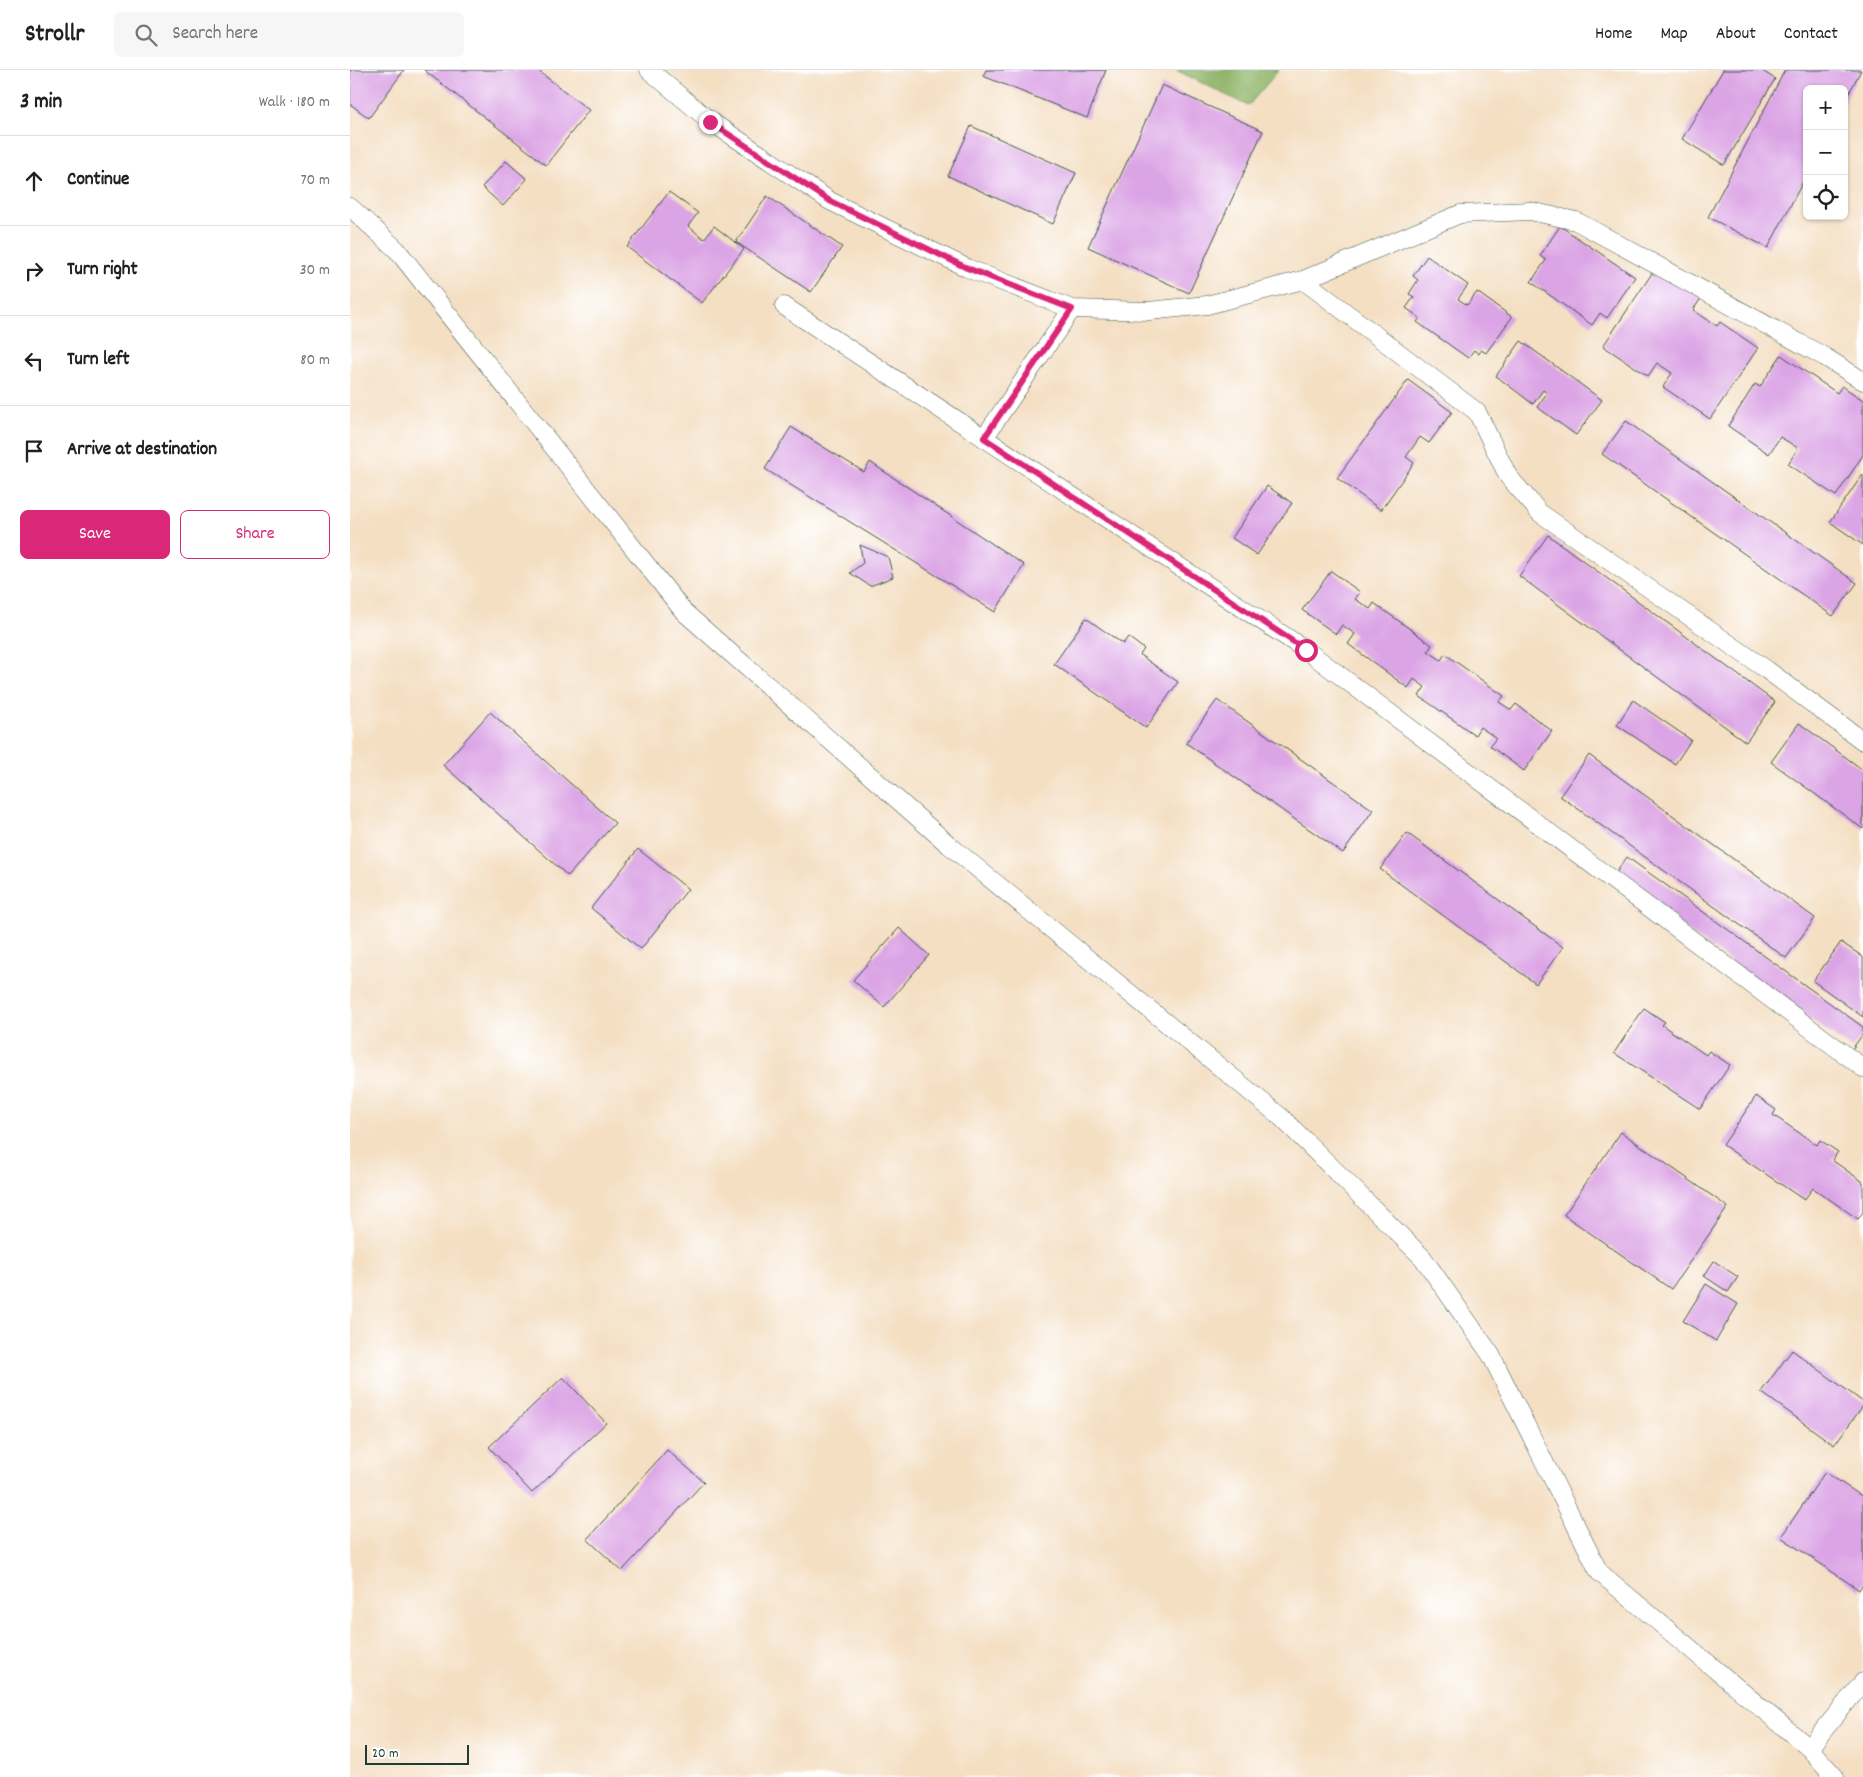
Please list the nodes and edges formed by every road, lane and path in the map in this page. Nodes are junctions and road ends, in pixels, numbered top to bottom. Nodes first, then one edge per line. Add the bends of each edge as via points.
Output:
1 (649, 70) edge
2 (350, 207) edge
3 (1303, 280) junction
4 (784, 306) dead end
5 (1072, 309) junction
6 (1863, 381) edge
7 (984, 438) junction
8 (1863, 741) edge
9 (1863, 1068) edge
10 (1863, 1682) edge
11 (1810, 1748) junction
12 (1835, 1777) edge

1 - 5 lane via 710,122 830,201 967,268
2 - 11 lane via 397,250 684,612 949,845 1282,1118 1423,1258 1490,1355 1599,1572
3 - 5 lane via 1207,305 1149,311
3 - 6 lane via 1460,214 1530,210 1576,221
3 - 8 lane via 1477,412 1508,476 1540,513 1767,670
4 - 7 lane
5 - 7 lane
7 - 9 lane via 1306,650
10 - 11 lane
11 - 12 lane

